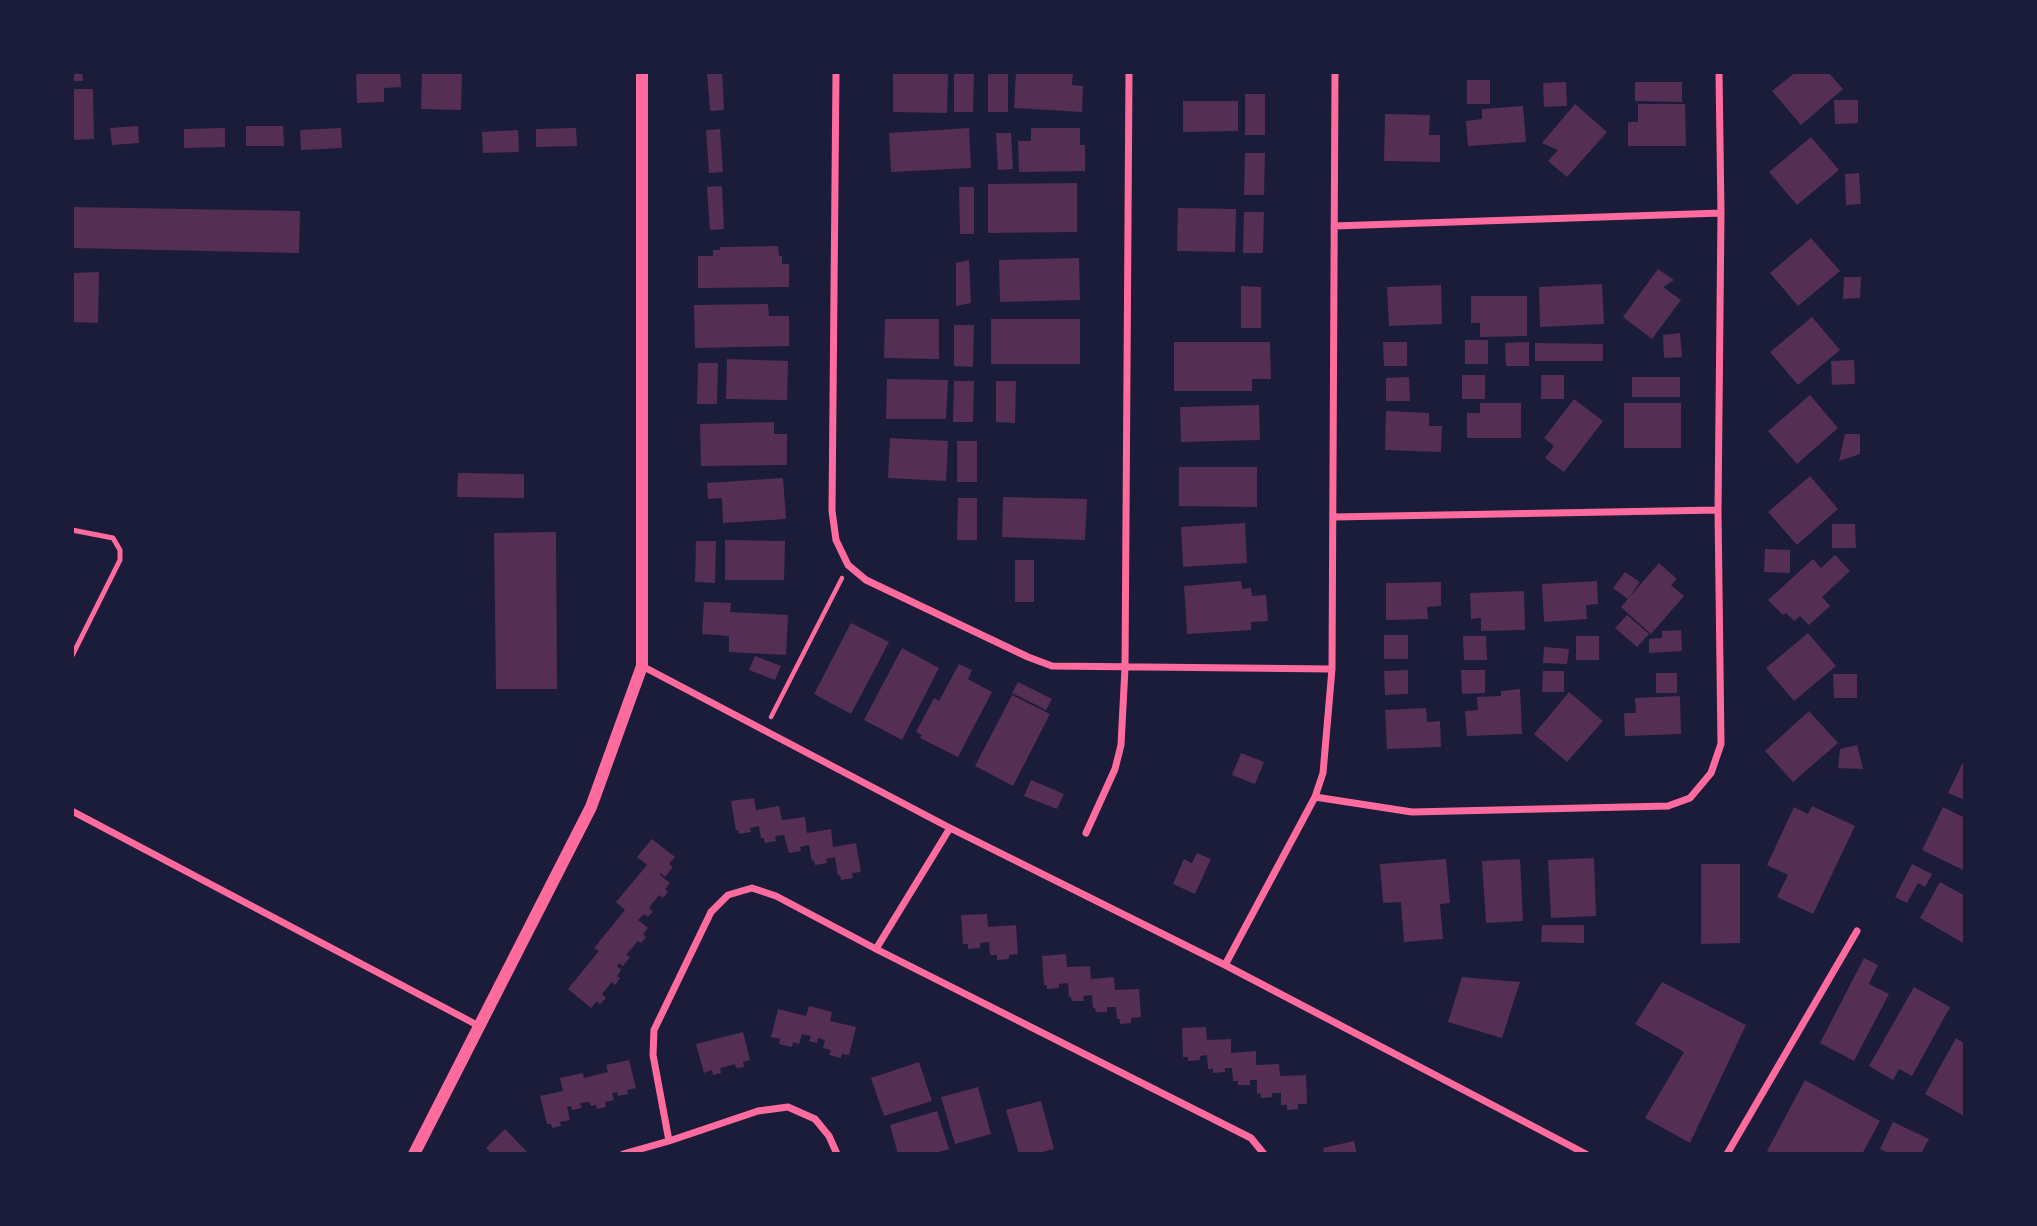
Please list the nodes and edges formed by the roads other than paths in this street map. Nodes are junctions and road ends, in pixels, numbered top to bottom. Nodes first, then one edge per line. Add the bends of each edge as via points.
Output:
1 (642, 72) edge
2 (836, 72) edge
3 (1129, 72) edge
4 (1335, 72) edge
5 (1719, 72) edge
6 (1721, 213) junction
7 (1334, 226) junction
8 (1718, 510) junction
9 (1333, 517) junction
10 (72, 530) edge
11 (72, 656) edge
12 (642, 666) junction
13 (1125, 668) junction
14 (1332, 669) junction
15 (1315, 797) junction
16 (72, 811) edge
17 (950, 828) junction
18 (1086, 832) dead end
19 (1857, 931) dead end
20 (876, 949) junction
21 (1225, 965) junction
22 (479, 1026) junction
23 (669, 1141) junction
24 (414, 1154) edge
25 (623, 1154) edge
26 (837, 1154) edge
27 (1264, 1154) edge
28 (1586, 1154) edge
29 (1727, 1154) edge

1 - 12 street
2 - 13 street via 832,511 836,540 848,565 866,580 1052,666
3 - 13 street
4 - 7 street
5 - 6 street
6 - 7 street
6 - 8 street
7 - 9 street
8 - 9 street
8 - 15 street via 1721,744 1711,773 1690,797 1668,806 1412,812
9 - 14 street
10 - 11 lane via 113,538 120,560
12 - 17 street
12 - 22 street via 591,807
13 - 14 street
13 - 18 street via 1121,745
14 - 15 street via 1323,773
15 - 21 street
16 - 22 street
17 - 20 street
17 - 21 street
19 - 29 street
20 - 23 street via 776,896 752,888 728,895 711,912 654,1030 653,1055
20 - 27 street via 1251,1138
21 - 28 street
22 - 24 street
23 - 25 street
23 - 26 street via 758,1111 788,1107 815,1119

